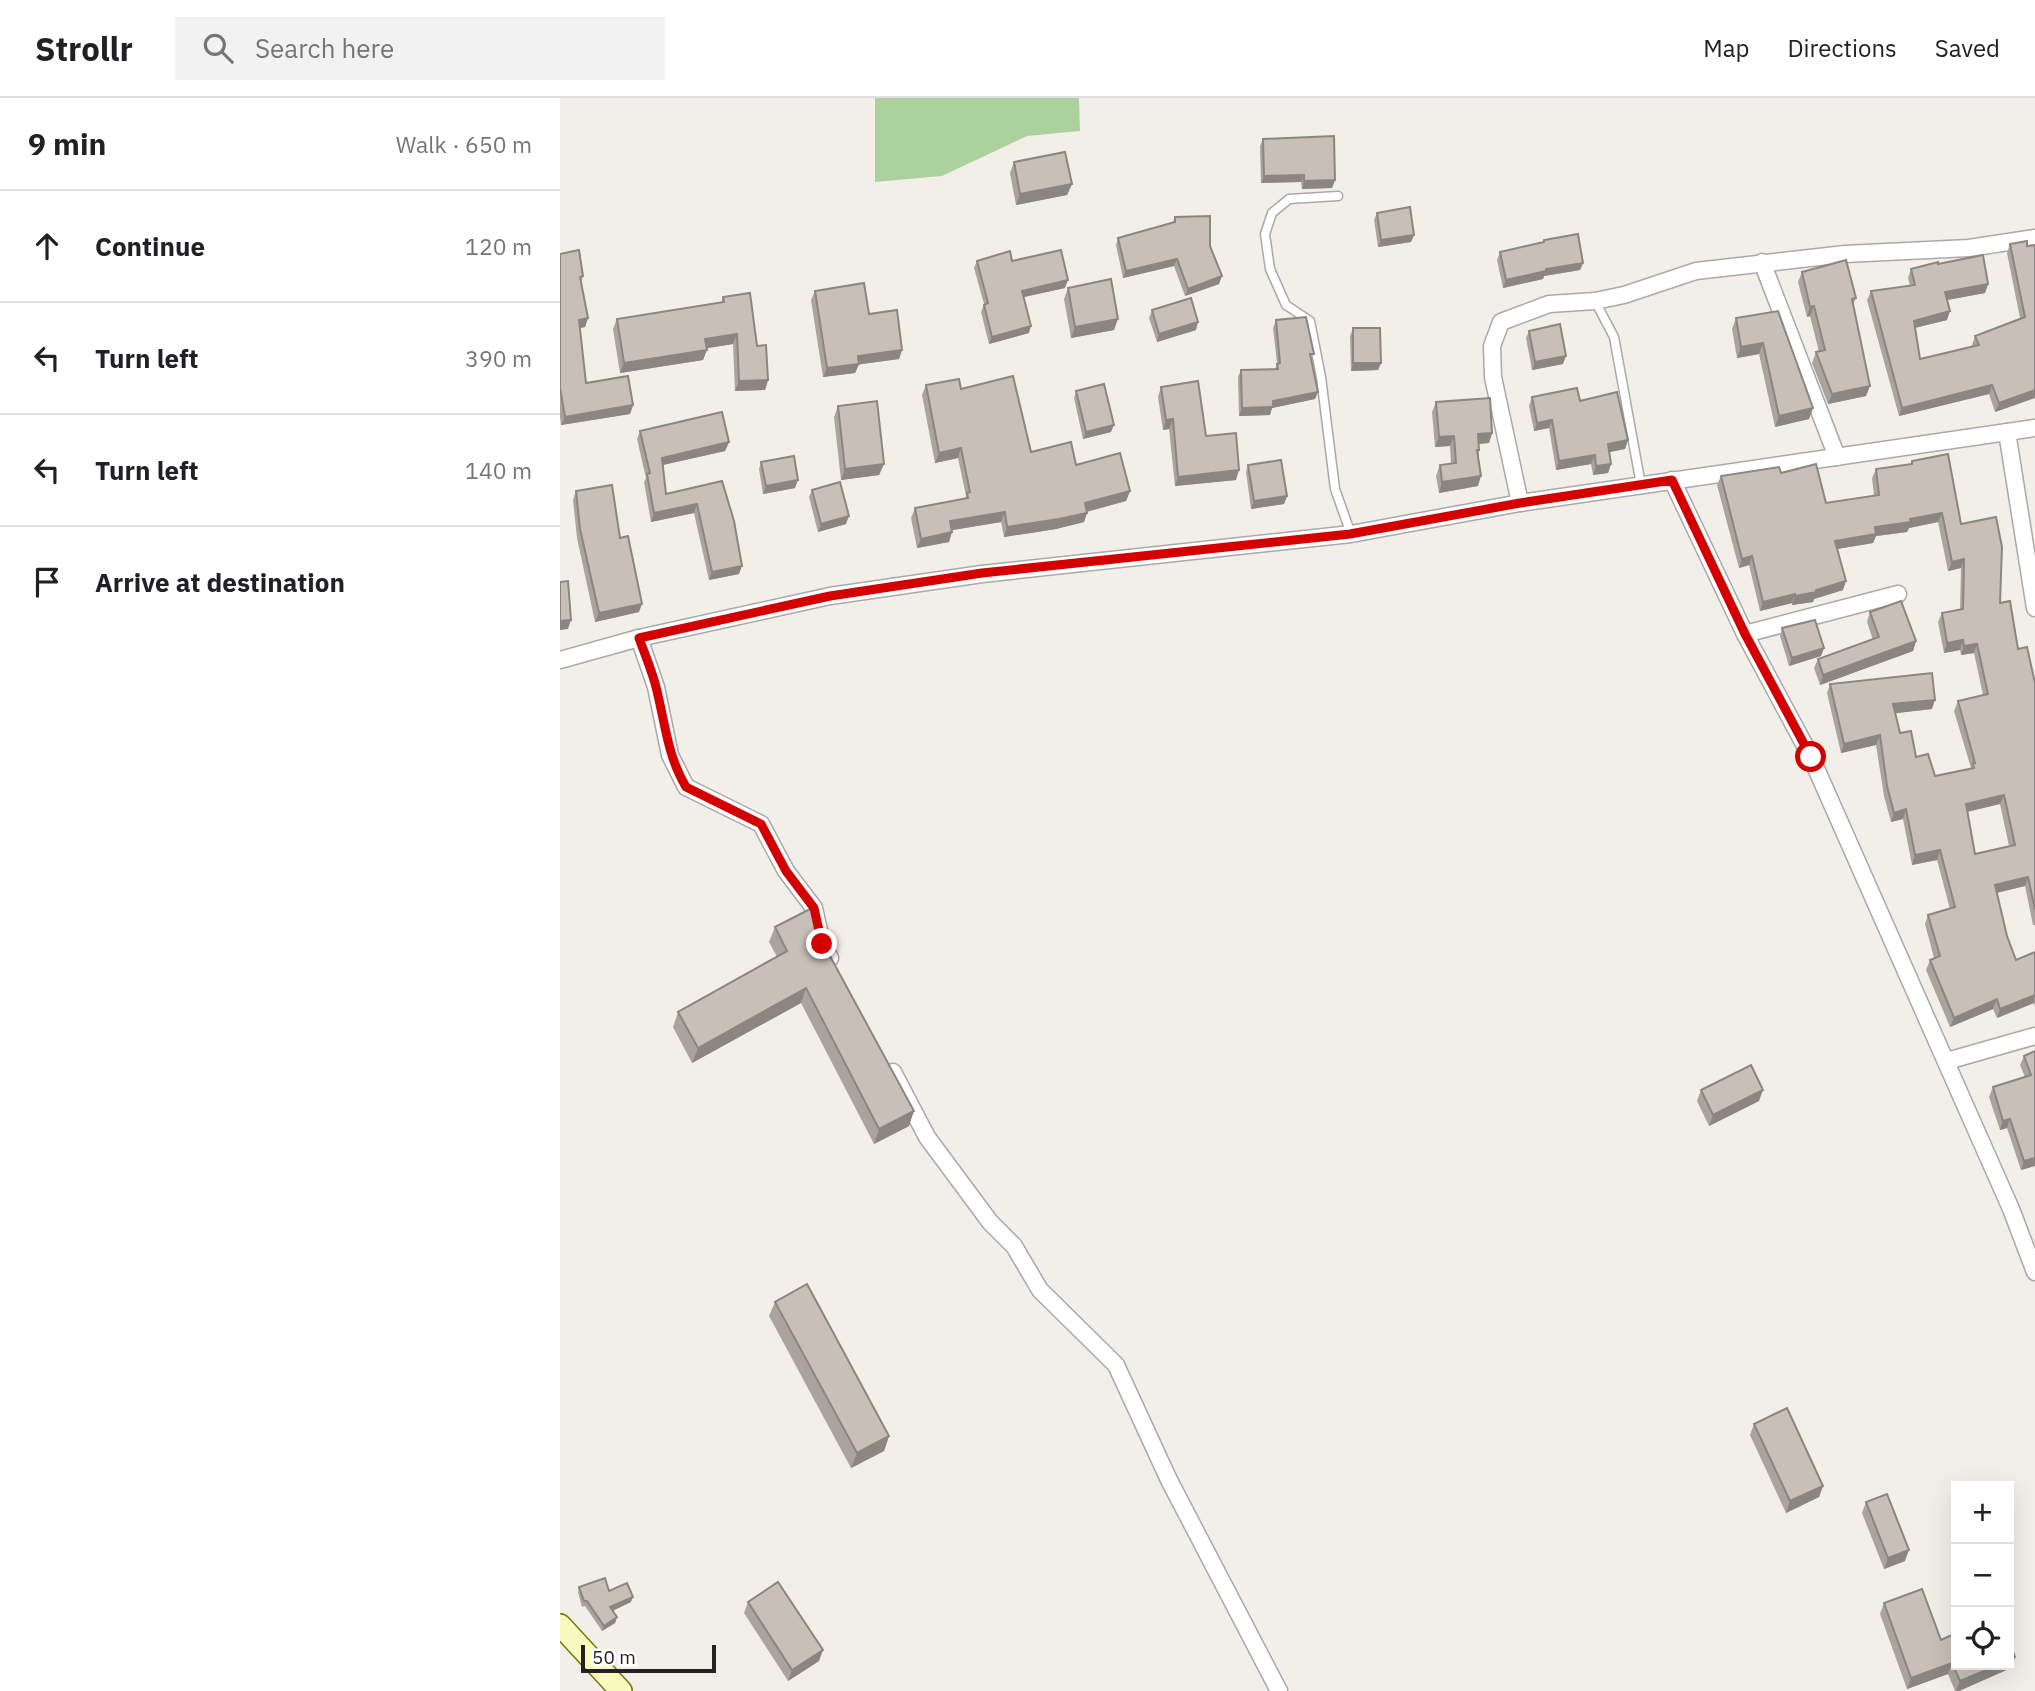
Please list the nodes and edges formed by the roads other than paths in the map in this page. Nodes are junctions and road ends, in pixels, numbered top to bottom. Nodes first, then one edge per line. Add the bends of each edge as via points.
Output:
1 (1338, 196) dead end
2 (2035, 238) edge
3 (1762, 262) junction
4 (1595, 301) junction
5 (2035, 428) edge
6 (2007, 432) junction
7 (1838, 457) junction
8 (1672, 480) junction
9 (1641, 485) junction
10 (1520, 503) junction
11 (1350, 534) junction
12 (1898, 594) dead end
13 (2035, 608) edge
14 (1745, 634) junction
15 (639, 638) junction
16 (560, 660) edge
17 (835, 968) edge
18 (2035, 1036) edge
19 (1947, 1061) junction
20 (888, 1064) edge
21 (2035, 1272) edge
22 (560, 1625) edge
23 (621, 1691) edge
24 (1279, 1691) edge

1 - 11 lane via 1289,200 1272,213 1265,234 1270,269 1286,305 1310,321 1335,489
2 - 3 street via 1969,248
3 - 4 street via 1696,271
3 - 7 street
4 - 9 lane via 1614,337
4 - 10 street via 1549,304 1501,322 1492,346 1493,377
5 - 6 street
6 - 7 street
6 - 13 street
7 - 8 street
8 - 9 street
8 - 14 street
9 - 10 street
10 - 11 street
11 - 15 street via 982,573 830,596
12 - 14 street
14 - 19 street via 1811,757
15 - 16 street
15 - 17 street via 678,775 686,787 761,824 786,871 814,908 822,944
18 - 19 street
19 - 21 street
20 - 24 street via 927,1137 990,1222 1014,1246 1040,1290 1116,1365 1169,1480
22 - 23 main road

